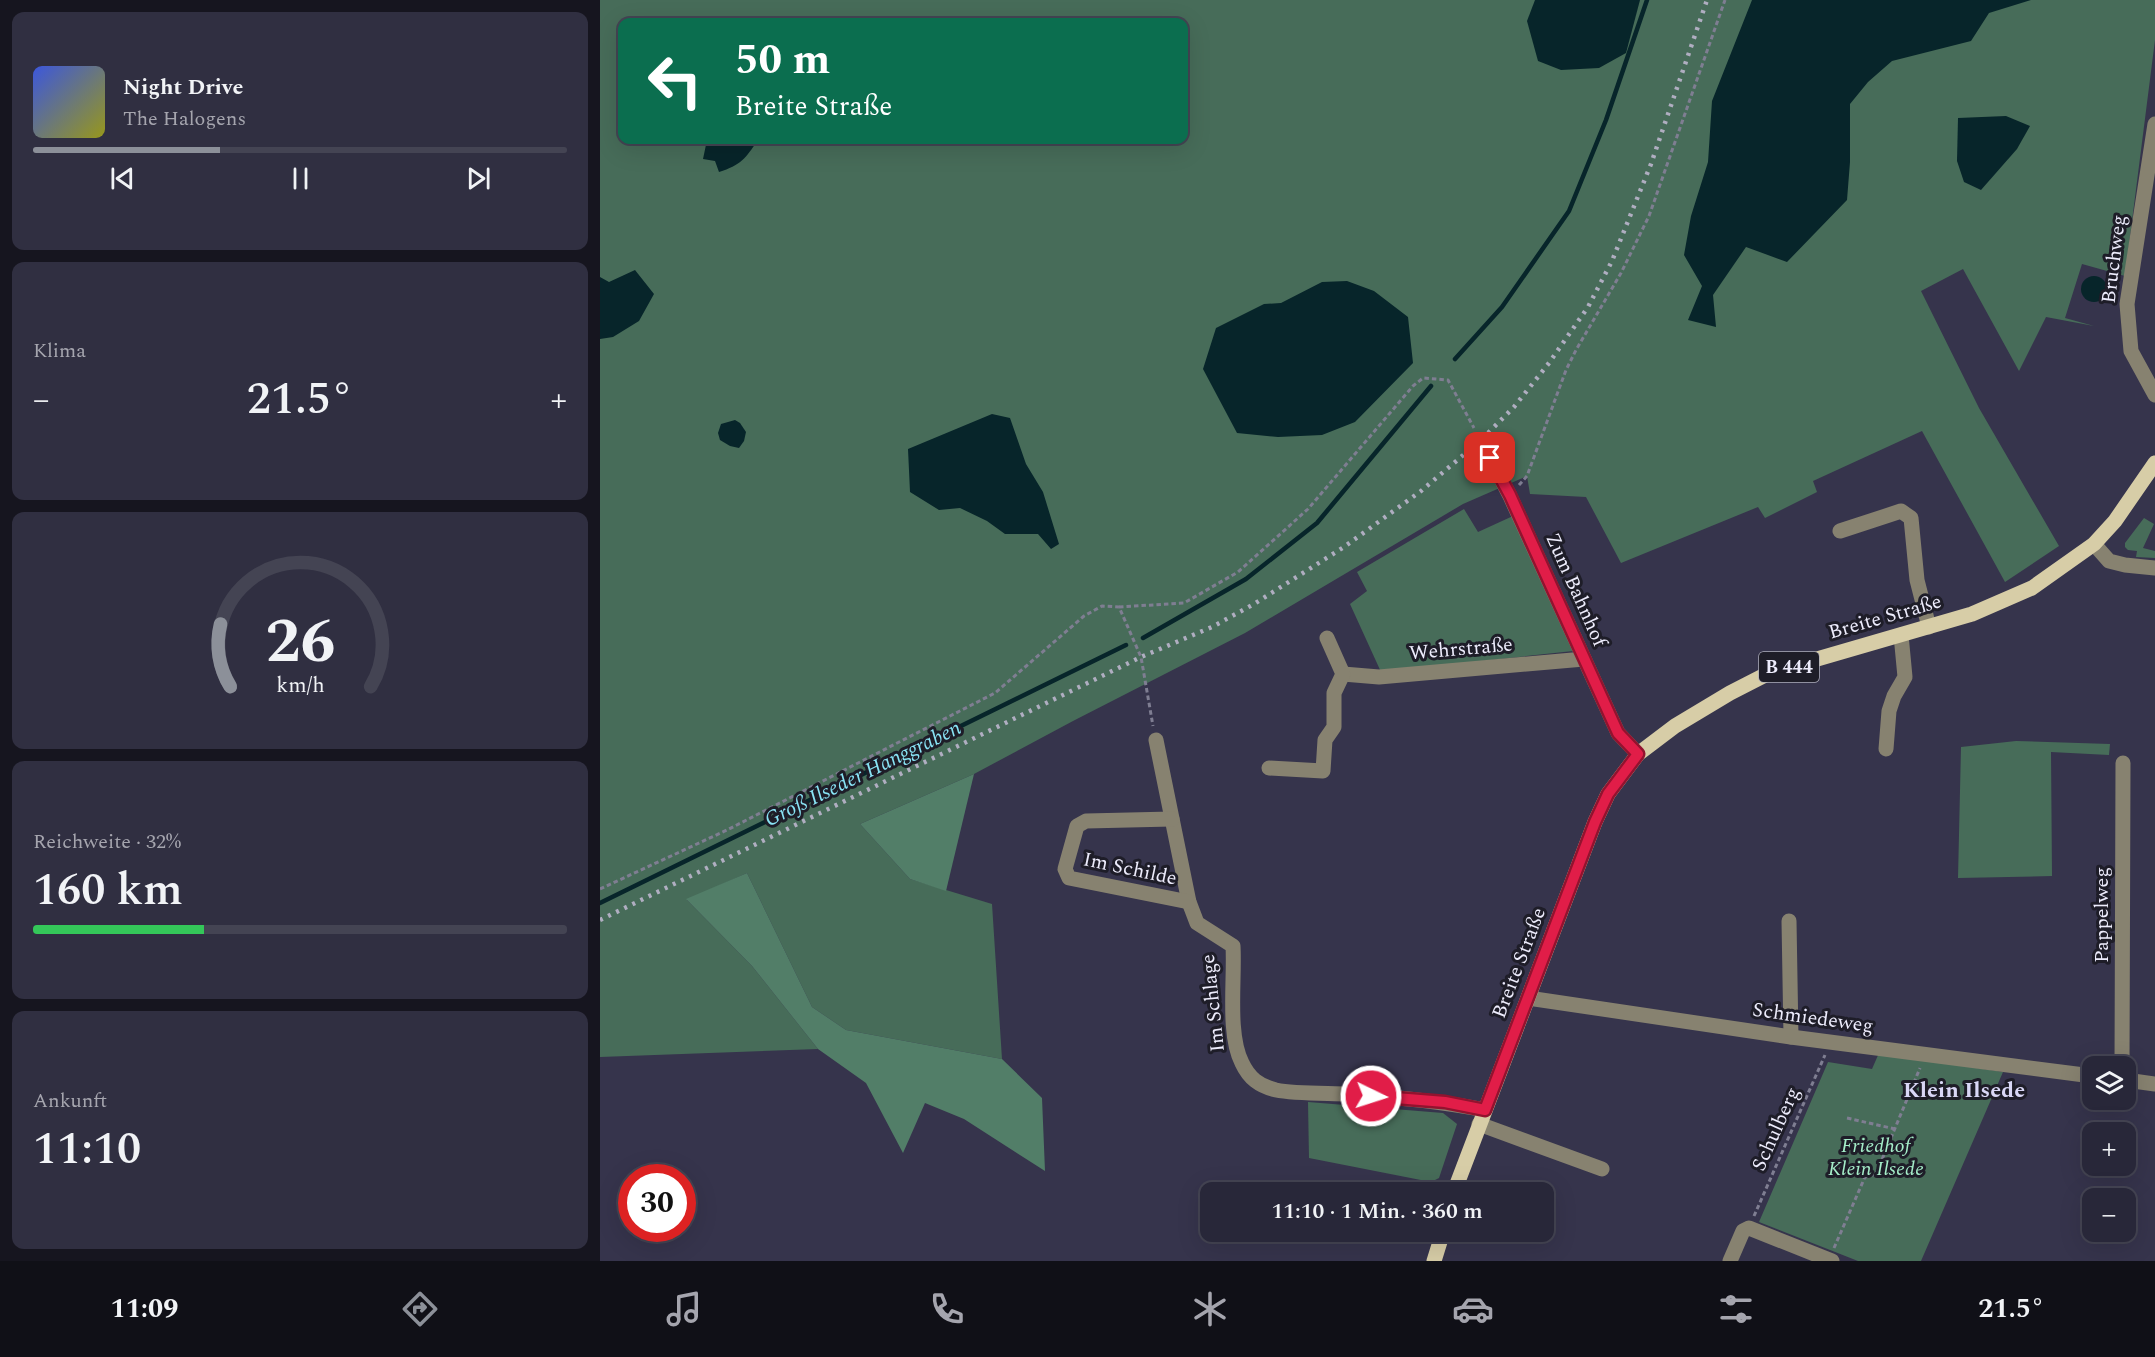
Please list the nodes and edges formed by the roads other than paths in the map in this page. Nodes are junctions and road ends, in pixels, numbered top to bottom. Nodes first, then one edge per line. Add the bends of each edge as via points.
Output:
1 (2155, 124) edge
2 (2155, 395) edge
3 (1481, 440) road end
4 (2155, 463) edge
5 (1840, 531) dead end
6 (2094, 544) junction
7 (2155, 568) edge
8 (1929, 627) junction
9 (1901, 635) junction
10 (1327, 638) dead end
11 (1584, 658) junction
12 (1343, 674) junction
13 (1156, 740) road end
14 (1886, 749) dead end
15 (1638, 754) junction
16 (2123, 763) dead end
17 (1269, 768) dead end
18 (1172, 819) junction
19 (1189, 902) junction
20 (1789, 921) dead end
21 (1528, 998) junction
22 (1791, 1036) junction
23 (2122, 1056) edge
24 (2082, 1075) edge
25 (2136, 1081) edge
26 (2155, 1084) edge
27 (1482, 1117) junction
28 (1602, 1169) dead end
29 (1458, 1182) edge
30 (1440, 1242) edge
31 (1830, 1260) edge
32 (1434, 1261) edge
33 (1730, 1261) edge

1 - 2 street, Bruchweg via 2127,304 2131,351
3 - 11 street, Zum Bahnhof
4 - 6 main road, Breite Straße / B 444
5 - 8 street via 1901,511 1911,518 1917,580
6 - 7 street via 2109,561
6 - 8 main road, Breite Straße / B 444 via 2032,588 1972,614
8 - 9 main road, Breite Straße / B 444
9 - 14 street via 1905,677 1889,711
9 - 15 main road, Breite Straße / B 444 via 1769,673 1675,726
10 - 12 street
11 - 12 street, Wehrstraße via 1379,677
11 - 15 street, Zum Bahnhof via 1618,733
12 - 17 street via 1334,693 1334,727 1325,740 1323,771
13 - 18 street, Im Schlage
15 - 21 main road, Breite Straße / B 444 via 1608,794 1595,822
16 - 23 street, Pappelweg
18 - 19 street, Im Schlage
18 - 19 street, Im Schilde via 1086,821 1077,826 1065,869 1069,878
19 - 27 street, Im Schlage via 1197,923 1233,946 1234,1029 1240,1061 1252,1081 1276,1090 1445,1102
20 - 22 street
21 - 22 street, Schmiedeweg
21 - 27 main road, Breite Straße / B 444
22 - 24 street, Schmiedeweg
25 - 26 street
27 - 28 street
27 - 29 main road, Breite Straße / B 444
30 - 32 main road
31 - 33 street via 1749,1228 1743,1231

